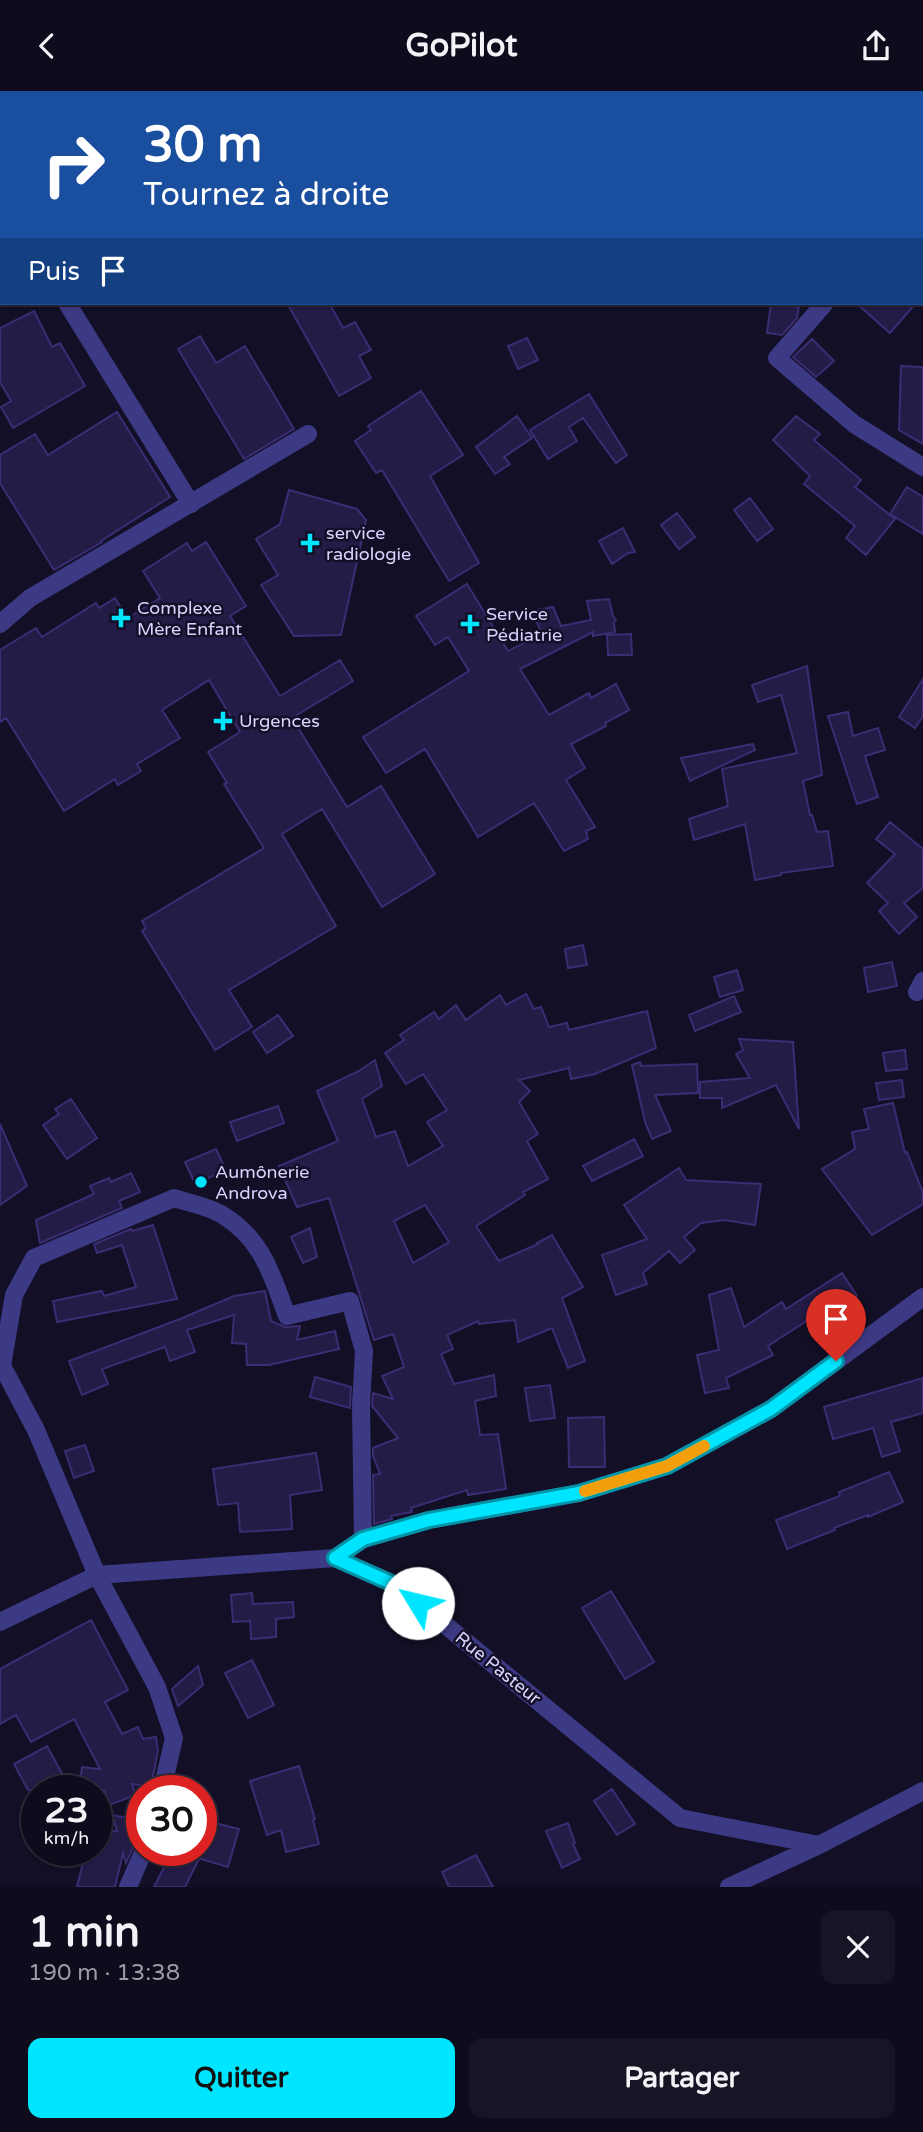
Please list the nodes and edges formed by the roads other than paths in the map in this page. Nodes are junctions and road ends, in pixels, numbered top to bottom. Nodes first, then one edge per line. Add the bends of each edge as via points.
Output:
1 (68, 305) edge
2 (823, 305) edge
3 (309, 434) dead end
4 (923, 467) edge
5 (191, 504) junction
6 (0, 624) edge
7 (923, 1297) edge
8 (1, 1364) edge
9 (363, 1539) junction
10 (335, 1558) junction
11 (97, 1575) junction
12 (0, 1622) edge
13 (165, 1775) edge
14 (923, 1791) edge
15 (819, 1845) junction
16 (137, 1866) edge
17 (128, 1887) edge
18 (729, 1887) edge

1 - 5 street
2 - 4 street via 777,358 854,424
3 - 5 street
5 - 6 street via 30,598
7 - 9 street via 771,1409 667,1466 579,1493 429,1520
8 - 9 street via 14,1295 34,1258 174,1198 219,1213 245,1232 267,1261 287,1316 350,1301 364,1351
8 - 11 street via 36,1430
9 - 10 street
10 - 11 street, Rue Pasteur
10 - 15 street, Rue Pasteur via 398,1586 680,1818
11 - 12 street, Rue Pasteur
11 - 13 street via 157,1687 174,1738
14 - 15 street
15 - 18 street
16 - 17 street

